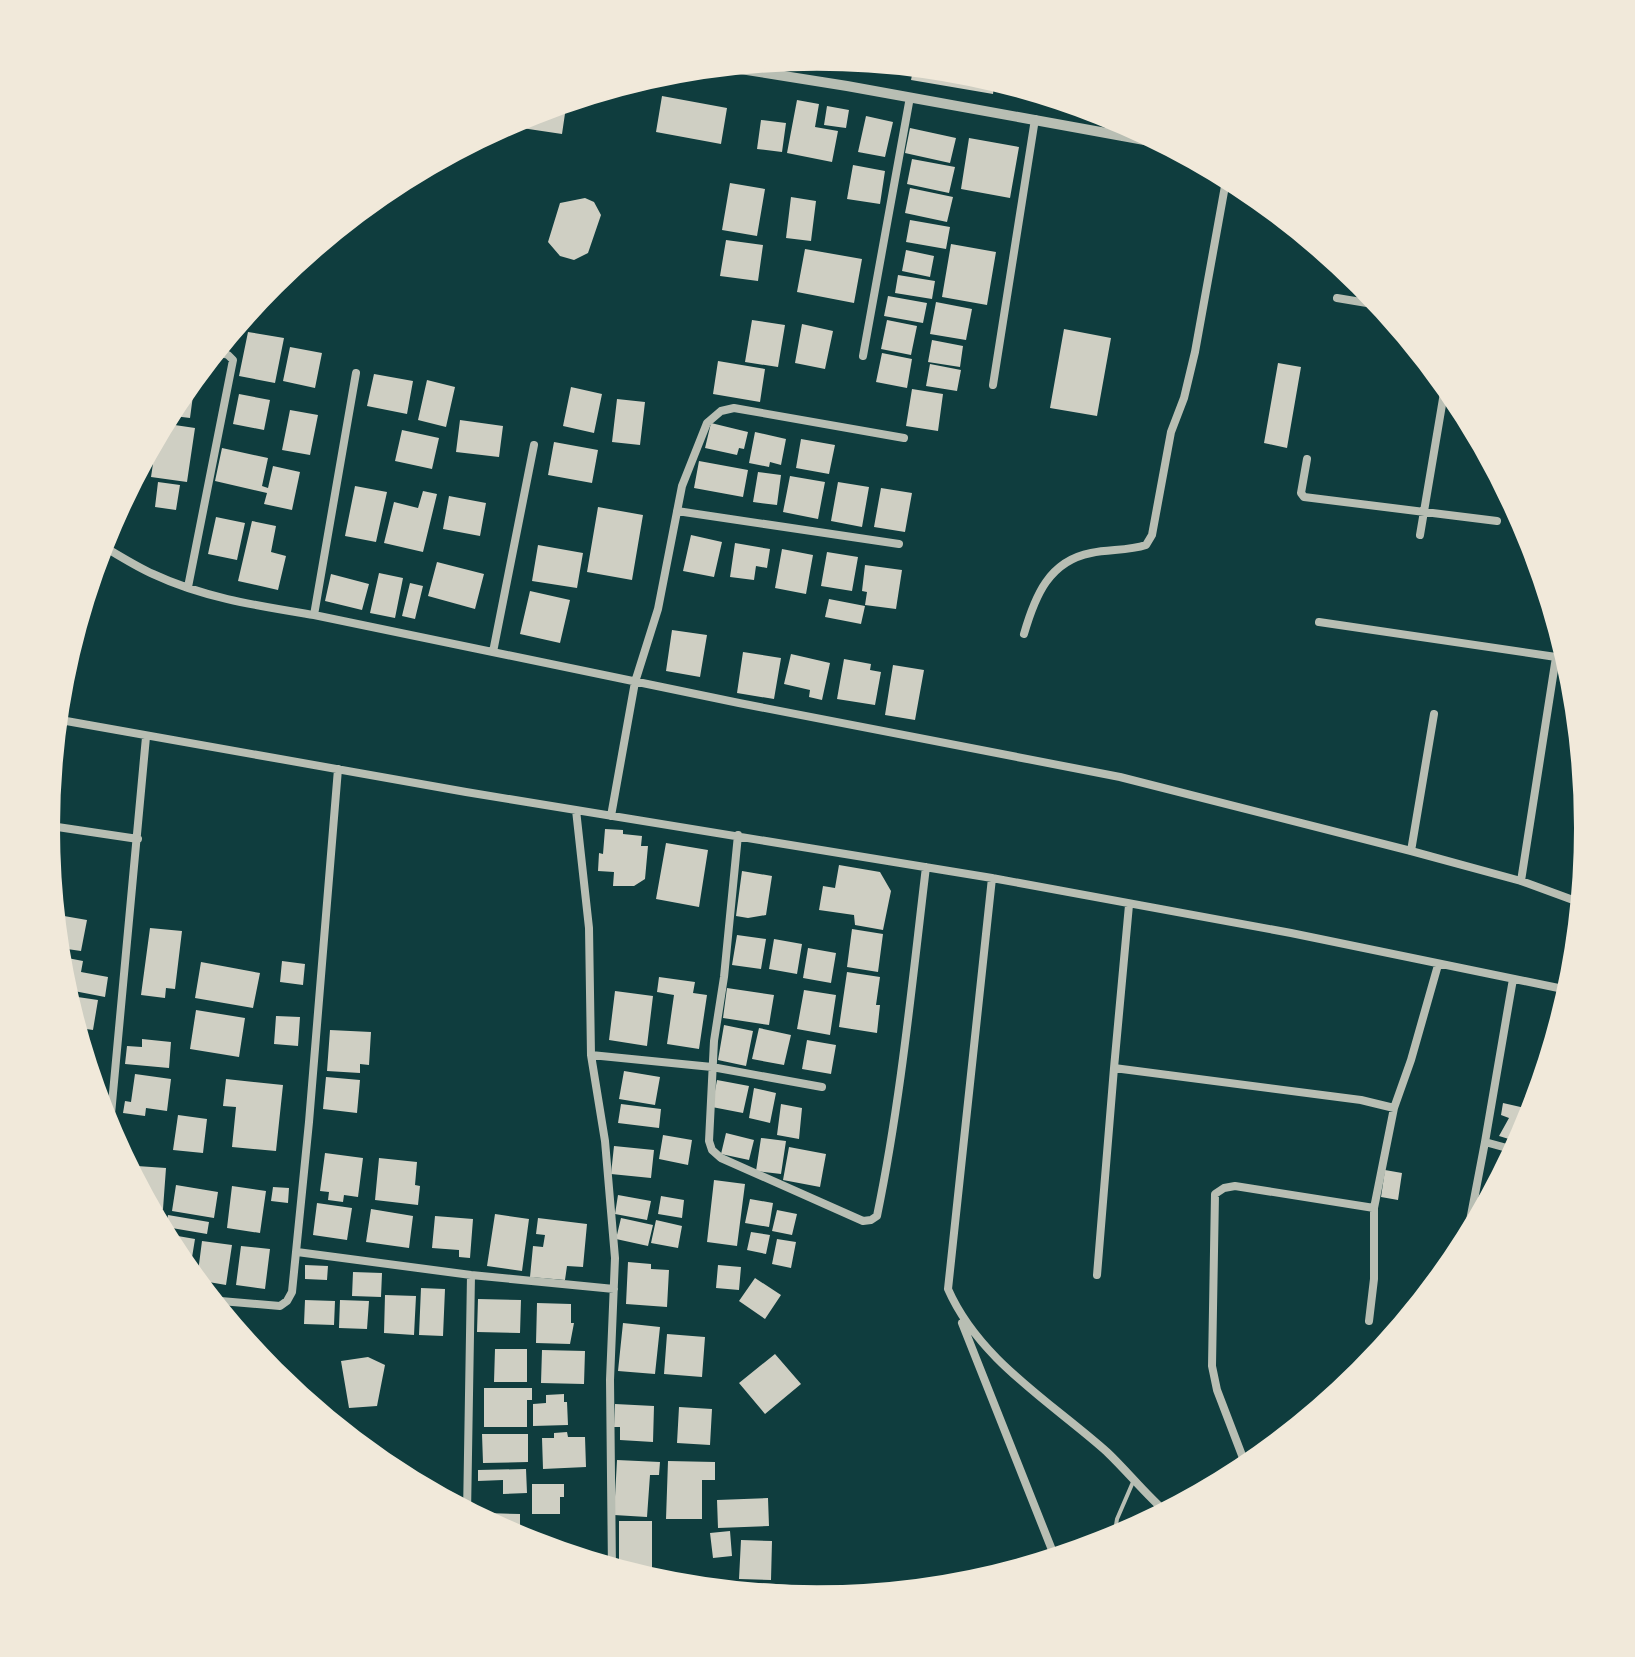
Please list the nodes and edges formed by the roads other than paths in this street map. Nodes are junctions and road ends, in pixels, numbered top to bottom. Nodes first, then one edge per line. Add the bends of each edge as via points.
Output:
1 (757, 72) edge
2 (910, 97) junction
3 (1035, 119) junction
4 (1131, 137) edge
5 (1225, 188) edge
6 (1337, 298) dead end
7 (1366, 303) edge
8 (225, 354) edge
9 (863, 356) dead end
10 (356, 373) dead end
11 (993, 385) dead end
12 (1443, 398) edge
13 (904, 438) dead end
14 (534, 445) dead end
15 (1307, 459) dead end
16 (677, 511) junction
17 (1423, 513) junction
18 (1497, 521) dead end
19 (1420, 535) dead end
20 (899, 544) dead end
21 (111, 551) edge
22 (188, 587) junction
23 (314, 615) junction
24 (1319, 622) dead end
25 (1024, 634) dead end
26 (493, 652) junction
27 (1556, 657) joint
28 (635, 682) junction
29 (1434, 714) dead end
30 (65, 721) edge
31 (146, 737) junction
32 (338, 769) junction
33 (576, 810) junction
34 (611, 816) junction
35 (58, 827) edge
36 (738, 835) junction
37 (138, 839) junction
38 (1411, 851) junction
39 (926, 867) junction
40 (992, 878) junction
41 (1521, 881) junction
42 (1573, 900) edge
43 (1129, 905) junction
44 (1438, 965) junction
45 (1513, 979) junction
46 (1559, 988) edge
47 (591, 1055) junction
48 (712, 1067) junction
49 (1114, 1068) junction
50 (822, 1087) dead end
51 (112, 1108) edge
52 (1394, 1108) junction
53 (1485, 1142) junction
54 (1506, 1148) edge
55 (1374, 1208) junction
56 (1471, 1214) edge
57 (297, 1252) junction
58 (471, 1275) junction
59 (1097, 1275) dead end
60 (614, 1289) junction
61 (948, 1289) junction
62 (223, 1301) edge
63 (1369, 1321) dead end
64 (1243, 1457) edge
65 (1134, 1480) junction
66 (467, 1502) edge
67 (1160, 1506) edge
68 (1116, 1526) edge
69 (1052, 1551) edge
70 (612, 1559) edge

1 - 2 street
2 - 3 street
2 - 9 street
3 - 4 street
3 - 11 street
5 - 25 street via 1192,364 1171,432 1152,535 1136,549 1089,553 1051,572
6 - 7 street
8 - 22 street via 233,360
10 - 23 street
12 - 17 street
13 - 16 street via 749,410 721,411 707,423 696,445
14 - 26 street
15 - 17 street via 1304,497
16 - 20 street
16 - 28 street via 658,609
17 - 18 street
17 - 19 street
21 - 22 street
22 - 23 street via 248,605
23 - 26 street
24 - 27 street
26 - 28 street
27 - 41 street
28 - 34 street
28 - 38 street via 1120,777
29 - 38 street
30 - 31 street
31 - 32 street
31 - 37 street
32 - 33 street
32 - 57 street
33 - 34 street
33 - 47 street via 589,928
34 - 36 street
35 - 37 street
36 - 39 street
36 - 48 street
37 - 51 street
38 - 41 street
39 - 40 street
39 - 48 street via 909,1021 877,1216 863,1221 712,1150
40 - 43 street
40 - 61 street
41 - 42 street
43 - 44 street
43 - 49 street
44 - 45 street
44 - 52 street
45 - 46 street
45 - 53 street
47 - 48 street
47 - 60 street via 605,1141
48 - 50 street
49 - 52 street
49 - 59 street
52 - 55 street
53 - 54 street
53 - 56 street
55 - 63 street
55 - 64 street via 1235,1186 1215,1194 1212,1366
57 - 58 street
57 - 62 street via 292,1292 280,1306
58 - 60 street
58 - 66 street
60 - 70 street
61 - 65 street via 975,1335
61 - 69 street
65 - 67 street
65 - 68 lane

